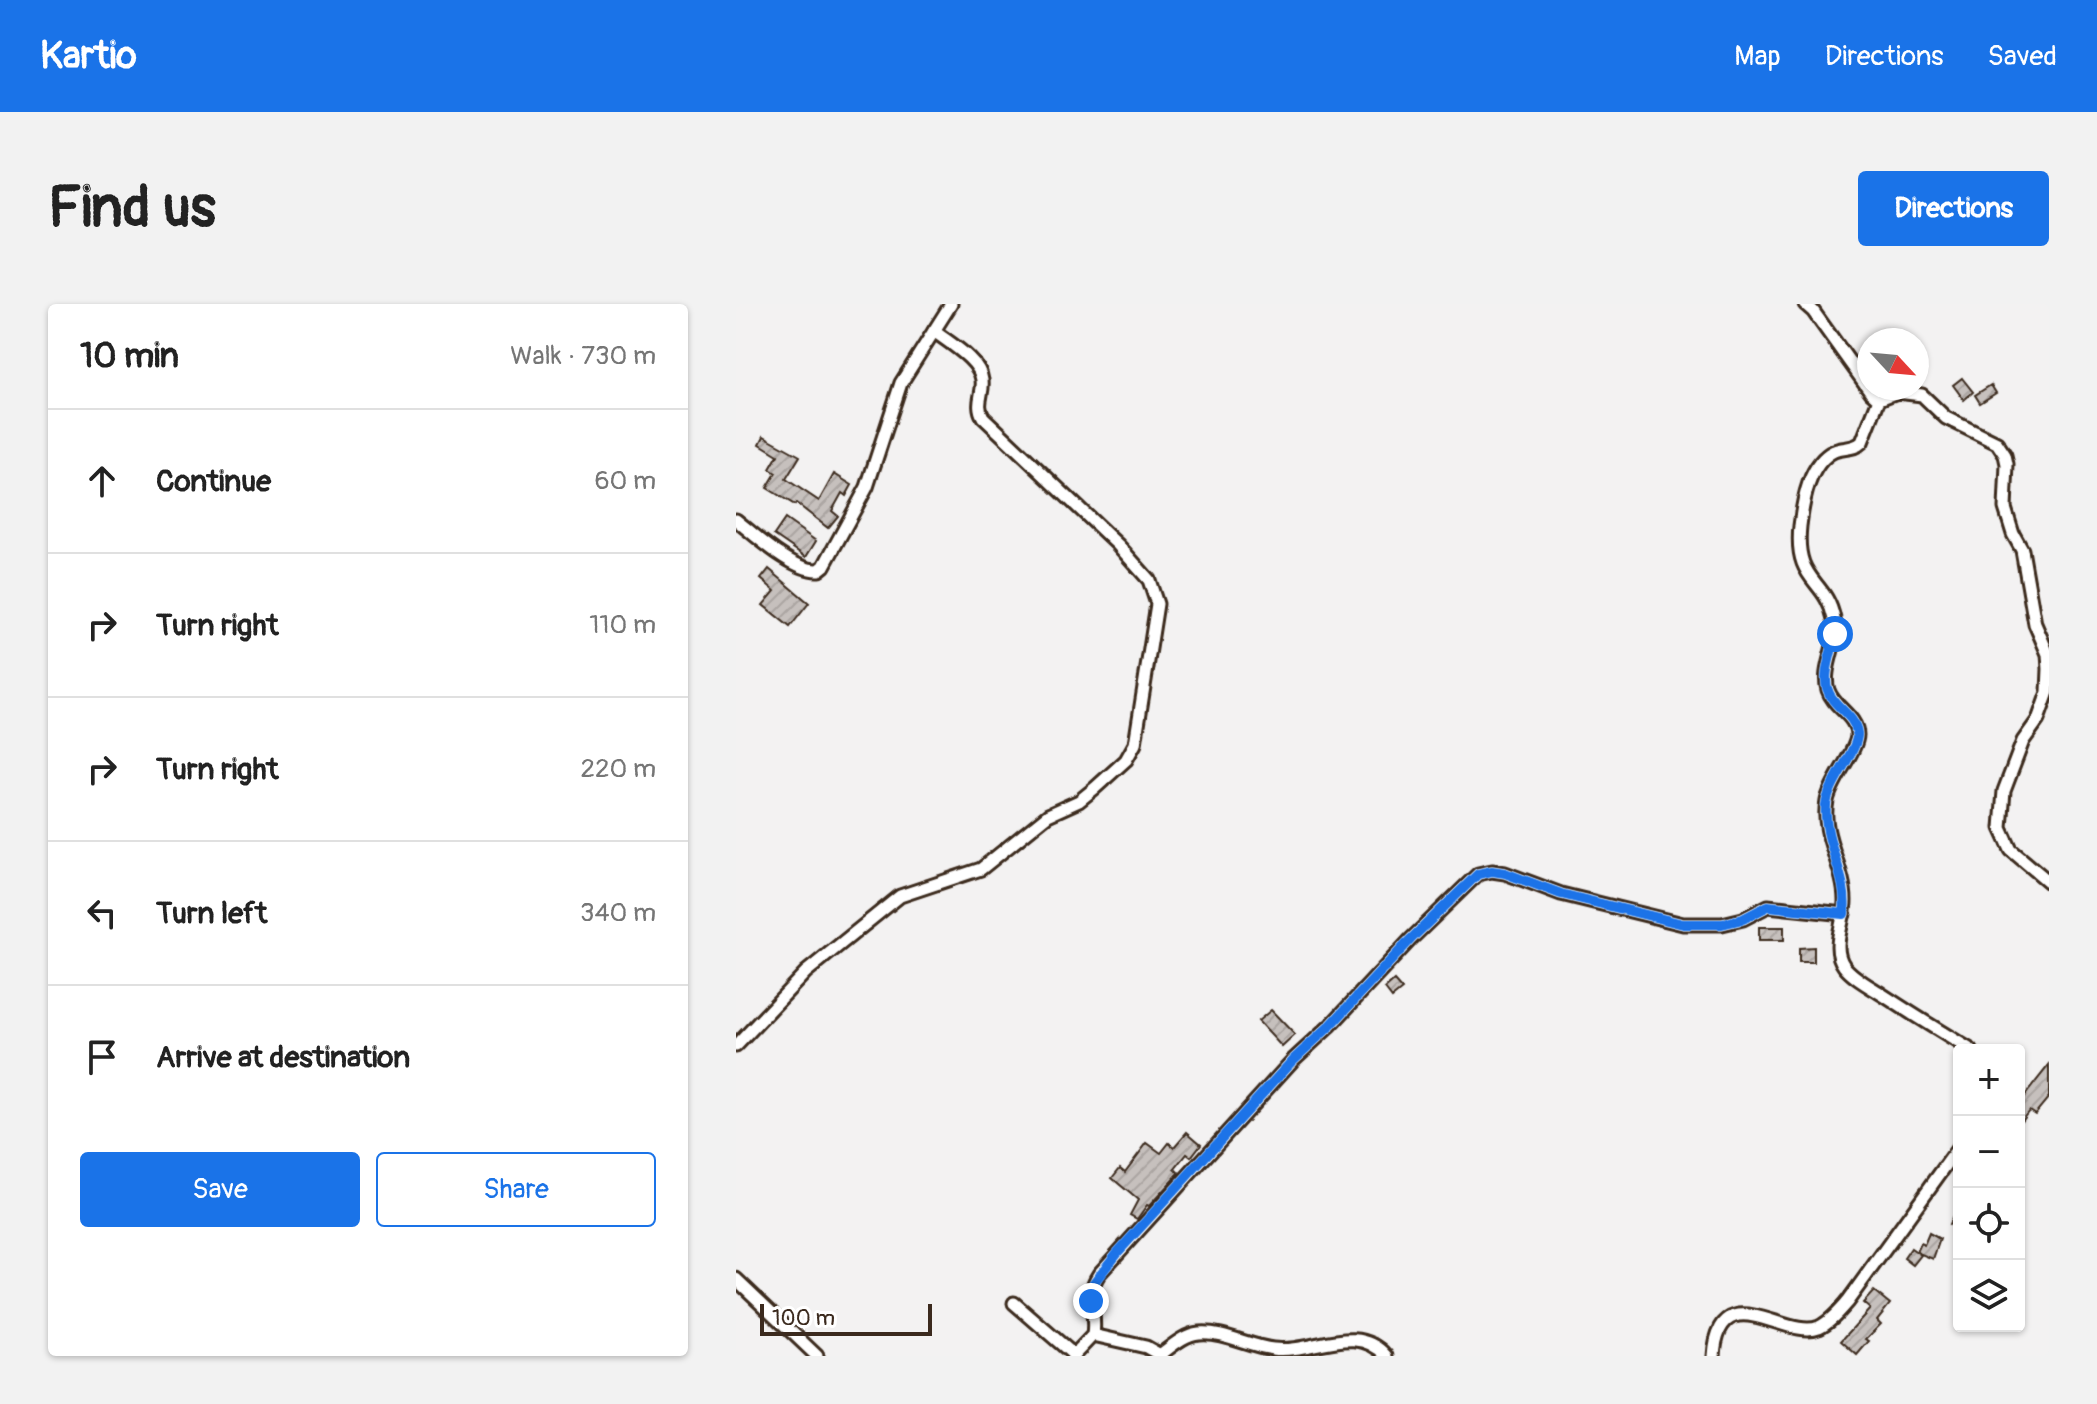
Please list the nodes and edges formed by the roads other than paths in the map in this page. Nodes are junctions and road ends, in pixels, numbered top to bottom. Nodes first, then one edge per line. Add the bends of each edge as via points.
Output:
1 (951, 304) edge
2 (1805, 304) edge
3 (934, 331) junction
4 (1857, 372) edge
5 (1879, 400) edge
6 (1927, 400) edge
7 (736, 520) edge
8 (2048, 654) edge
9 (2049, 882) edge
10 (1844, 914) junction
11 (1961, 1044) edge
12 (736, 1046) edge
13 (1953, 1155) edge
14 (736, 1279) edge
15 (1014, 1303) dead end
16 (1093, 1335) junction
17 (1073, 1355) edge
18 (1162, 1355) edge
19 (817, 1356) edge
20 (1387, 1356) edge
21 (1714, 1356) edge

1 - 3 street
2 - 4 street
3 - 7 street via 901,383 867,487 824,566 804,568
3 - 12 street via 980,373 978,406 983,417 1102,529 1152,586 1157,604 1135,744 1126,760 1079,801 1048,815 981,869 900,896 806,972
5 - 10 street via 1862,442 1836,450 1815,469 1800,525 1801,565 1830,604 1835,621 1827,687 1857,731 1826,804 1827,829 1846,900
6 - 8 street via 1946,418 2002,449 2007,464 2005,508 2022,550 2035,624
8 - 9 street via 2048,692 2004,791 2001,828 2011,850
10 - 11 street via 1838,946 1845,967
10 - 16 street via 1768,906 1722,924 1683,924 1551,891 1505,873 1478,874 1293,1060 1099,1274 1091,1292
13 - 21 street via 1832,1317 1818,1328 1804,1329 1736,1316 1719,1332
14 - 19 street
15 - 17 street
16 - 17 street
16 - 18 street
18 - 20 street via 1190,1334 1205,1333 1273,1349 1367,1341

